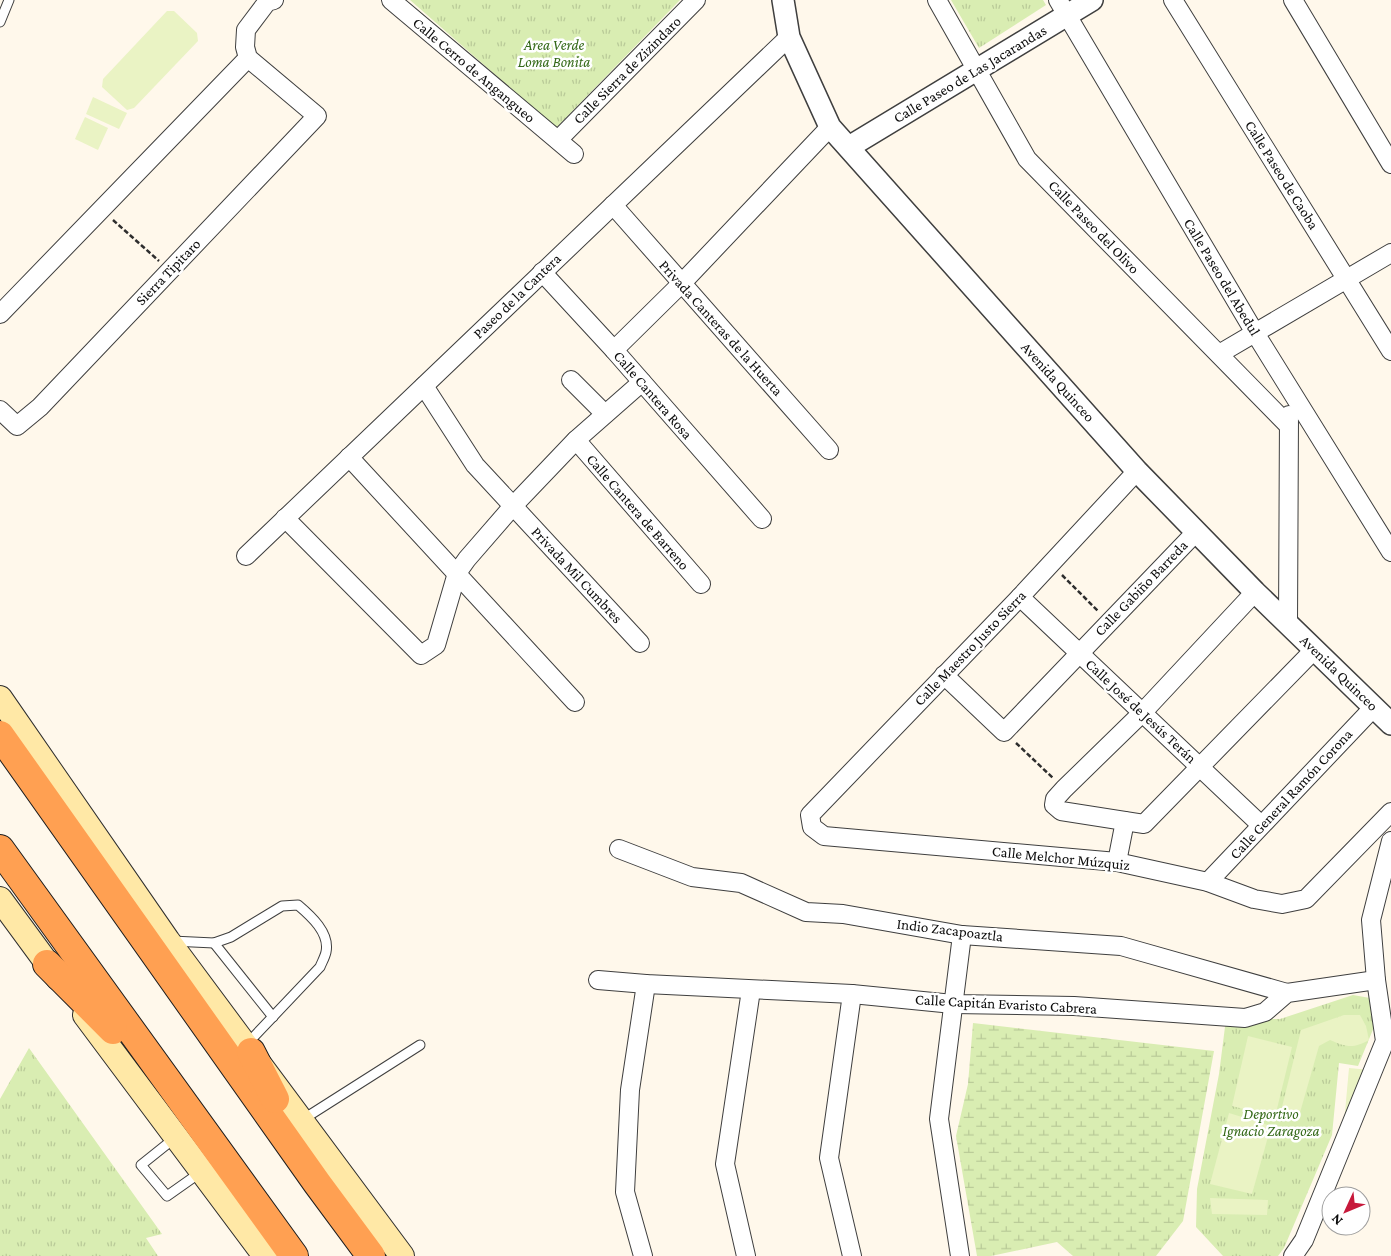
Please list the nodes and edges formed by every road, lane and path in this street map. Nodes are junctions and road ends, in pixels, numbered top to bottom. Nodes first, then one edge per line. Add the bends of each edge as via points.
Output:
1 (9, 0) edge
2 (274, 0) edge
3 (391, 0) edge
4 (696, 0) edge
5 (783, 0) edge
6 (937, 0) edge
7 (1092, 0) edge
8 (1173, 0) edge
9 (1293, 0) edge
10 (1062, 8) edge
11 (0, 22) edge
12 (789, 37) junction
13 (248, 58) junction
14 (976, 70) junction
15 (830, 126) junction
16 (558, 140) junction
17 (849, 147) junction
18 (574, 154) dead end
19 (1391, 164) edge
20 (613, 205) junction
21 (102, 210) junction
22 (1391, 253) edge
23 (170, 271) junction
24 (542, 272) junction
25 (1347, 279) junction
26 (681, 284) junction
27 (0, 314) edge
28 (1255, 333) junction
29 (614, 350) junction
30 (1391, 351) edge
31 (1219, 354) junction
32 (571, 380) dead end
33 (642, 382) junction
34 (424, 386) junction
35 (1290, 390) junction
36 (0, 410) edge
37 (605, 414) junction
38 (1288, 425) junction
39 (576, 440) junction
40 (829, 450) dead end
41 (349, 457) junction
42 (1137, 471) junction
43 (513, 506) junction
44 (285, 518) junction
45 (762, 520) dead end
46 (1196, 532) junction
47 (1391, 552) edge
48 (246, 556) dead end
49 (1051, 564) junction
50 (457, 574) junction
51 (701, 584) dead end
52 (1255, 592) junction
53 (1020, 597) junction
54 (1109, 622) junction
55 (1288, 624) junction
56 (640, 643) dead end
57 (1314, 650) junction
58 (1079, 653) junction
59 (944, 675) junction
60 (0, 698) edge
61 (575, 702) dead end
62 (1374, 706) junction
63 (1142, 713) junction
64 (1391, 724) edge
65 (1004, 732) junction
66 (0, 735) edge
67 (1200, 767) junction
68 (1064, 789) junction
69 (1391, 812) edge
70 (1125, 821) junction
71 (1262, 825) junction
72 (812, 828) joint
73 (1391, 841) edge
74 (0, 849) edge
75 (618, 849) dead end
76 (1117, 862) junction
77 (1208, 882) junction
78 (0, 899) edge
79 (962, 935) junction
80 (168, 941) junction
81 (214, 943) junction
82 (47, 964) junction
83 (598, 980) dead end
84 (1376, 980) junction
85 (646, 984) junction
86 (751, 990) junction
87 (1287, 993) junction
88 (852, 994) junction
89 (953, 1004) junction
90 (273, 1017) junction
91 (420, 1045) dead end
92 (248, 1048) junction
93 (171, 1087) junction
94 (302, 1120) junction
95 (176, 1137) junction
96 (202, 1171) junction
97 (317, 1183) junction
98 (265, 1256) edge
99 (294, 1256) edge
100 (371, 1256) edge
101 (402, 1256) edge
102 (643, 1256) edge
103 (746, 1256) edge
104 (852, 1256) edge
105 (960, 1256) edge
106 (1293, 1256) edge

1 - 11 lane
2 - 13 street via 267,2 246,30
3 - 16 street, Calle Cerro de Angangueo
4 - 16 street, Calle Sierra de Zizindaro
5 - 12 street, Avenida Quinceo
6 - 14 street, Calle Paseo del Olivo
7 - 10 street, Calle Paseo de Las Jacarandas
8 - 25 street, Calle Paseo de Caoba
9 - 19 street
10 - 14 street, Calle Paseo de Las Jacarandas
10 - 28 street, Calle Paseo del Abedul
12 - 15 street, Avenida Quinceo
12 - 20 street, Paseo de la Cantera
13 - 21 street
13 - 23 street, Sierra Tipitaro via 317,116
14 - 17 street, Calle Paseo de Las Jacarandas
14 - 31 street, Calle Paseo del Olivo via 1027,159
15 - 17 street, Avenida Quinceo
15 - 26 street
16 - 18 street, Calle Cerro de Angangueo
17 - 42 street, Avenida Quinceo
20 - 24 street, Paseo de la Cantera
20 - 26 street, Privada Canteras de la Huerta
21 - 23 path
21 - 27 street
22 - 25 street
23 - 36 street, Sierra Tipitaro via 40,407 17,426
24 - 29 street, Calle Cantera Rosa
24 - 34 street, Paseo de la Cantera
25 - 28 street
25 - 30 street, Calle Paseo de Caoba
26 - 29 street
26 - 40 street, Privada Canteras de la Huerta
28 - 31 street
28 - 35 street, Calle Paseo del Abedul
29 - 33 street, Calle Cantera Rosa
31 - 38 street, Calle Paseo del Olivo
32 - 37 street
33 - 37 street
33 - 45 street, Calle Cantera Rosa
34 - 41 street, Paseo de la Cantera
34 - 43 street, Privada Mil Cumbres via 476,465
35 - 38 street
35 - 47 street, Calle Paseo del Abedul
37 - 39 street
38 - 55 street
39 - 43 street
39 - 51 street, Calle Cantera de Barreno
41 - 44 street, Paseo de la Cantera
41 - 50 street
42 - 46 street, Avenida Quinceo
42 - 49 street, Calle Maestro Justo Sierra
43 - 50 street
43 - 56 street, Privada Mil Cumbres
44 - 48 street, Paseo de la Cantera
44 - 50 street via 421,655 436,645
46 - 52 street, Avenida Quinceo
46 - 54 street, Calle Gabiño Barreda
49 - 53 street, Calle Maestro Justo Sierra
49 - 54 path
50 - 61 street
52 - 55 street, Avenida Quinceo
52 - 63 street
53 - 58 street, Calle José de Jesús Terán
53 - 59 street, Calle Maestro Justo Sierra
54 - 58 street, Calle Gabiño Barreda
55 - 57 street, Avenida Quinceo
57 - 62 street, Avenida Quinceo
57 - 67 street
58 - 63 street, Calle José de Jesús Terán
58 - 65 street, Calle Gabiño Barreda
59 - 65 street
59 - 72 street, Calle Maestro Justo Sierra via 810,815
60 - 80 main road
62 - 64 street, Avenida Quinceo
62 - 71 street, Calle General Ramón Corona
63 - 67 street, Calle José de Jesús Terán
63 - 68 street
65 - 68 path
66 - 97 highway
67 - 70 street via 1144,824
67 - 71 street, Calle José de Jesús Terán
68 - 70 street via 1054,805 1061,812
69 - 77 street, Calle Melchor Múzquiz via 1306,899 1273,903
70 - 76 street
71 - 77 street, Calle General Ramón Corona
72 - 76 street, Calle Melchor Múzquiz via 824,836
73 - 84 street via 1371,920
74 - 93 highway
75 - 79 street, Indio Zacapoaztla via 692,877 741,883 806,912 843,914
76 - 77 street, Calle Melchor Múzquiz
78 - 82 main road
79 - 87 street, Indio Zacapoaztla via 1121,946
79 - 89 street
80 - 81 lane
80 - 92 main road
81 - 90 lane
81 - 90 lane via 231,937 282,906 298,905 312,916 324,936 326,951 320,967
82 - 93 highway
82 - 95 main road
83 - 85 street, Calle Capitán Evaristo Cabrera
84 - 87 street
84 - 106 street via 1386,1041 1304,1240
85 - 86 street, Calle Capitán Evaristo Cabrera
85 - 102 street via 630,1090 625,1192
86 - 88 street, Calle Capitán Evaristo Cabrera
86 - 103 street via 724,1164
87 - 89 street, Calle Capitán Evaristo Cabrera via 1266,1012 1245,1018 1074,1006
88 - 89 street, Calle Capitán Evaristo Cabrera
88 - 104 street via 830,1158
89 - 105 street via 939,1119
90 - 92 lane
91 - 94 lane
92 - 94 main road
92 - 97 highway
93 - 99 highway
94 - 101 main road
95 - 96 main road
95 - 96 lane via 142,1164 167,1196
96 - 98 main road
97 - 100 highway

